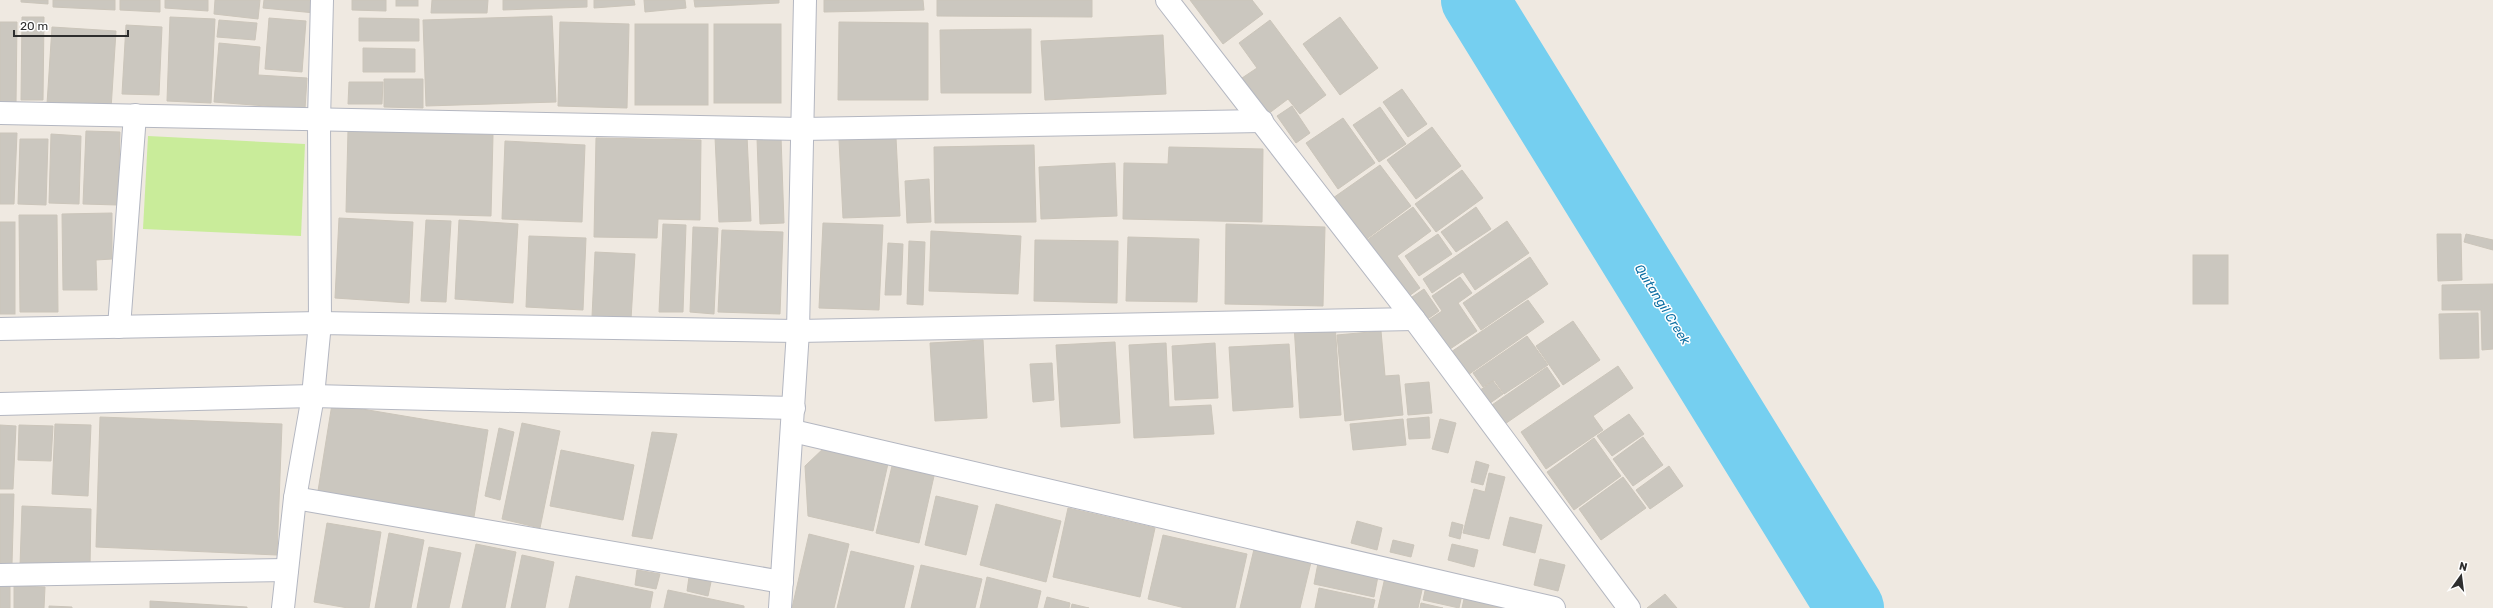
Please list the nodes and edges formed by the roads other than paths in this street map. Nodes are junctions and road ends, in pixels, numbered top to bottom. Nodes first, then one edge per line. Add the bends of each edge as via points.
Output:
1 (322, 0) edge
2 (805, 0) edge
3 (1167, 0) edge
4 (0, 112) edge
5 (135, 115) junction
6 (319, 120) junction
7 (1262, 121) junction
8 (802, 129) junction
9 (1414, 319) junction
10 (320, 323) junction
11 (119, 326) junction
12 (0, 329) edge
13 (798, 331) junction
14 (313, 396) junction
15 (0, 404) edge
16 (794, 408) junction
17 (793, 431) junction
18 (295, 498) junction
19 (287, 570) junction
20 (0, 575) edge
21 (782, 582) junction
22 (283, 608) edge
23 (780, 608) edge
24 (1554, 608) edge
25 (1629, 608) edge

1 - 6 street
2 - 8 street
3 - 7 street
4 - 5 street
5 - 6 street
5 - 11 street
6 - 8 street
6 - 10 street
7 - 8 street
7 - 9 street
8 - 13 street
9 - 13 street
9 - 25 street
10 - 11 street
10 - 13 street
10 - 14 street
11 - 12 street
13 - 16 street
14 - 15 street
14 - 16 street
14 - 18 street
16 - 17 street
17 - 21 street
17 - 24 street
18 - 19 street
18 - 21 street
19 - 20 street
19 - 22 street
21 - 23 street

